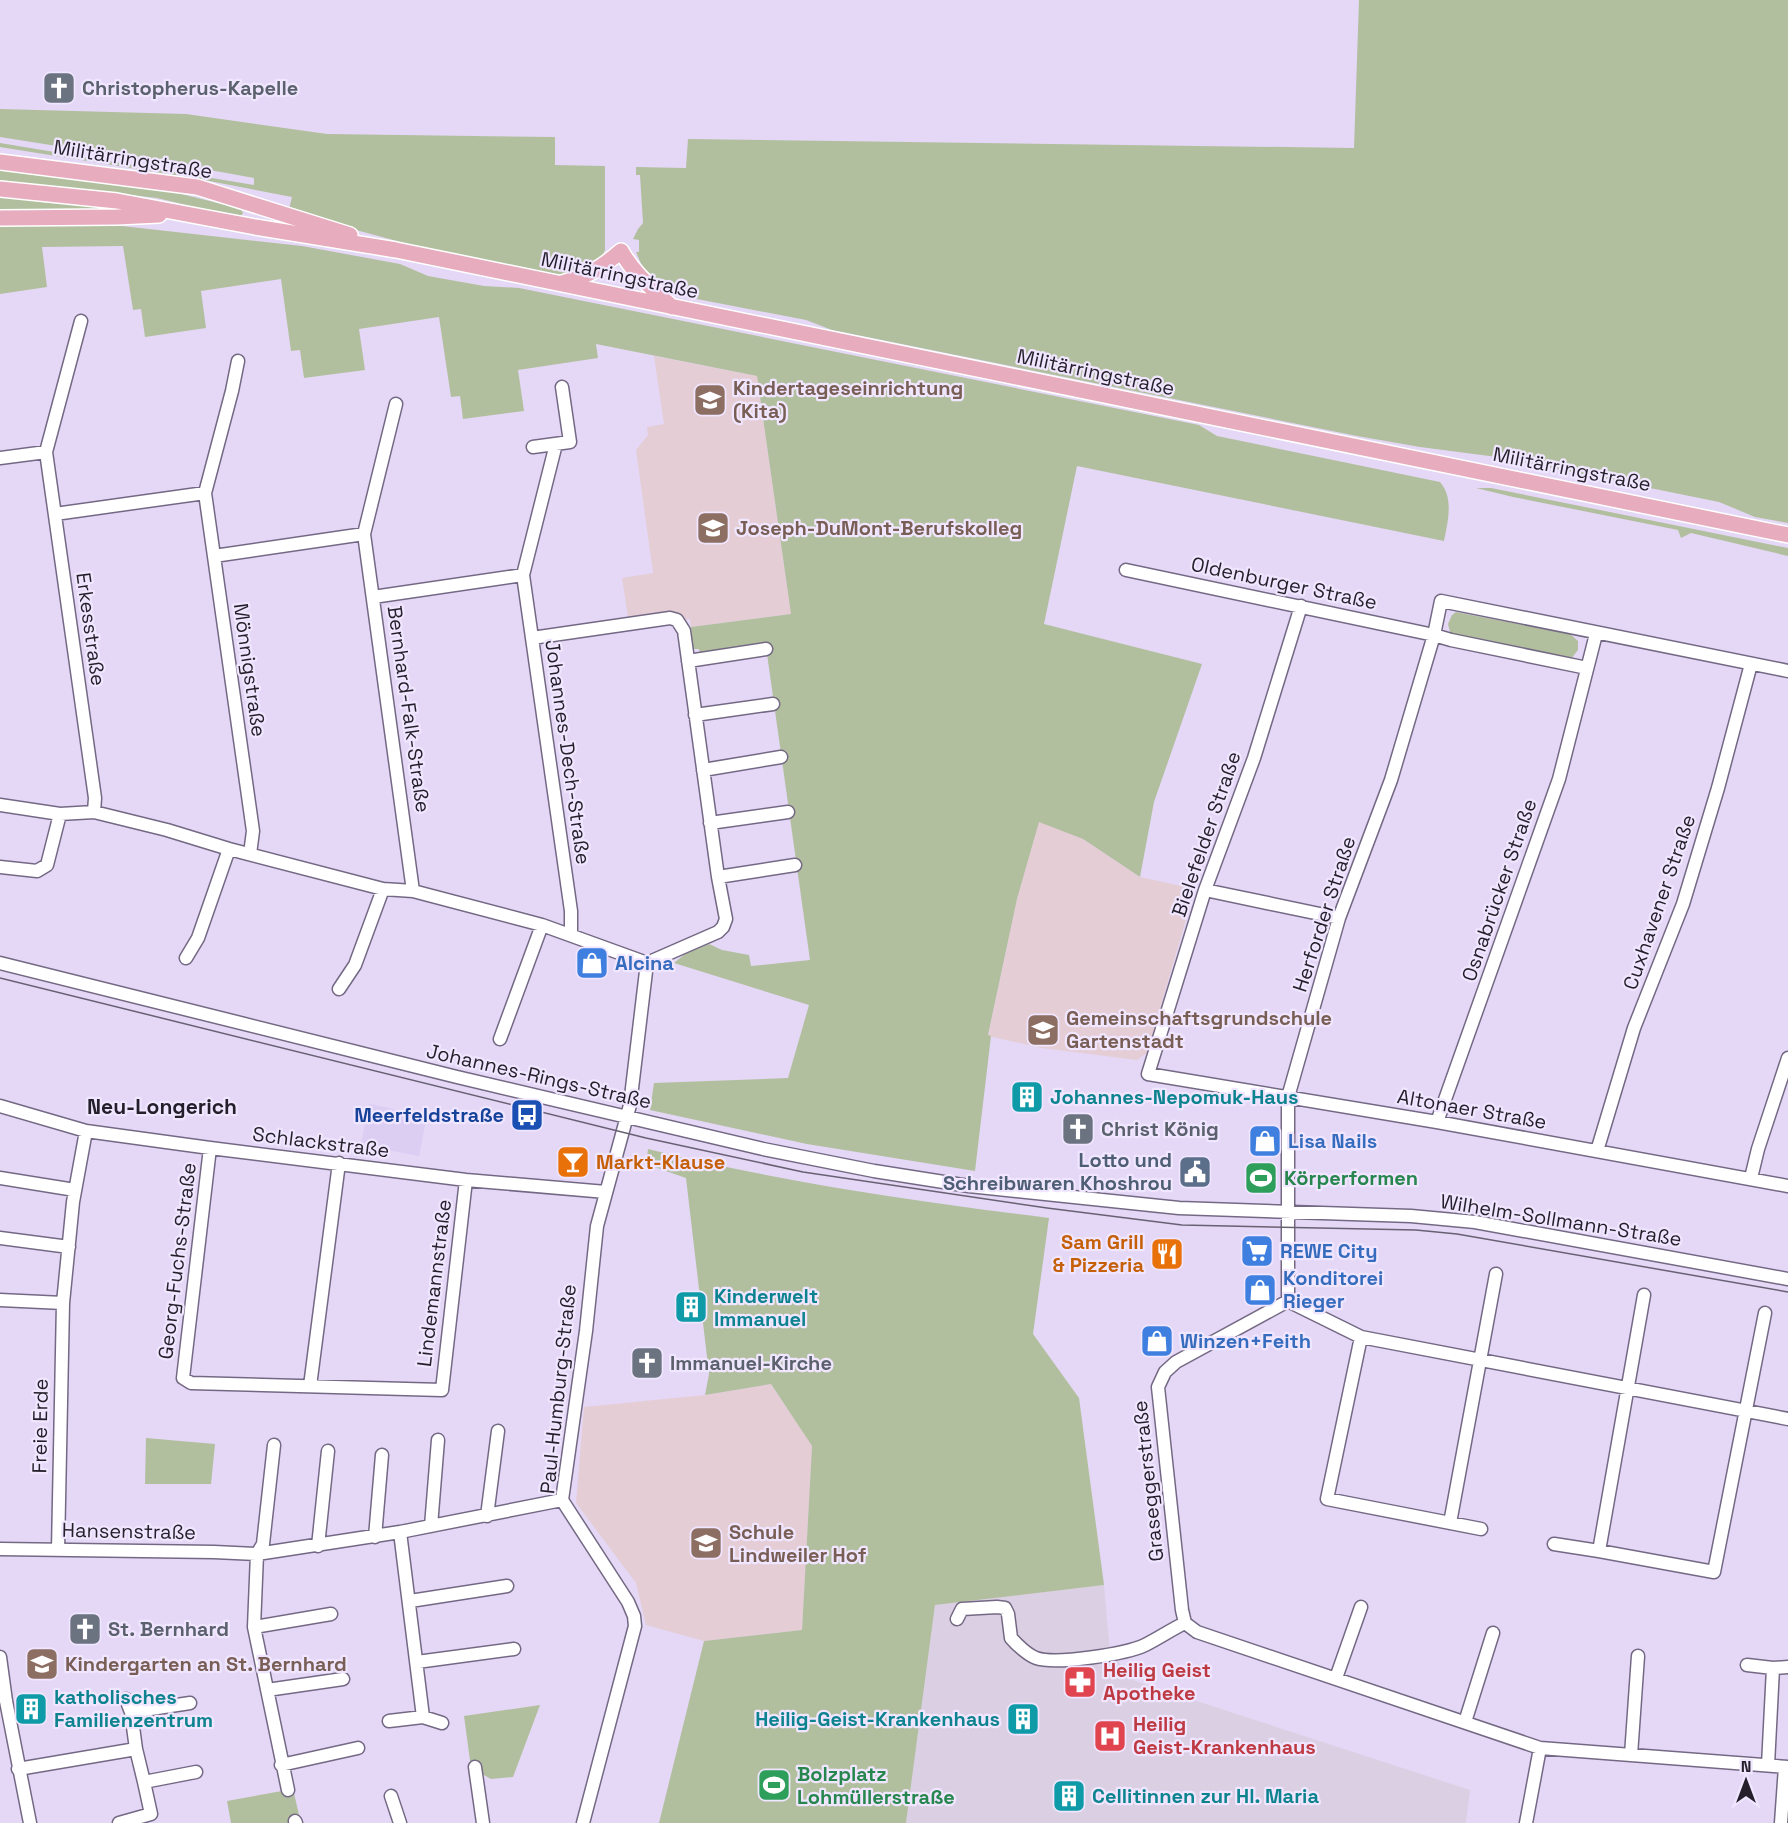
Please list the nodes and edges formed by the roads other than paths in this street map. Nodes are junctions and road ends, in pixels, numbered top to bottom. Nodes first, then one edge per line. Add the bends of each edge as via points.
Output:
1 (0, 162) edge
2 (0, 189) edge
3 (260, 205) junction
4 (182, 213) junction
5 (0, 218) edge
6 (255, 227) junction
7 (396, 250) junction
8 (560, 284) junction
9 (672, 307) junction
10 (81, 321) dead end
11 (238, 361) dead end
12 (562, 387) dead end
13 (396, 404) dead end
14 (556, 444) junction
15 (533, 447) dead end
16 (46, 452) junction
17 (0, 458) edge
18 (205, 493) junction
19 (55, 514) junction
20 (364, 534) junction
21 (1788, 535) edge
22 (214, 556) junction
23 (1126, 570) dead end
24 (523, 575) junction
25 (373, 597) junction
26 (1301, 606) junction
27 (1596, 634) junction
28 (1434, 635) junction
29 (532, 638) junction
30 (766, 650) dead end
31 (688, 661) junction
32 (1751, 664) junction
33 (1587, 668) junction
34 (1788, 671) edge
35 (773, 704) dead end
36 (695, 715) junction
37 (781, 757) dead end
38 (703, 770) junction
39 (0, 805) edge
40 (94, 812) junction
41 (788, 812) dead end
42 (60, 814) junction
43 (710, 823) junction
44 (229, 849) junction
45 (250, 854) junction
46 (795, 866) dead end
47 (0, 867) edge
48 (718, 877) junction
49 (383, 889) junction
50 (1205, 890) junction
51 (414, 891) junction
52 (1340, 918) junction
53 (542, 925) junction
54 (571, 935) junction
55 (186, 958) dead end
56 (0, 963) edge
57 (647, 963) junction
58 (339, 990) dead end
59 (500, 1039) dead end
60 (1788, 1058) edge
61 (1148, 1074) joint
62 (1288, 1097) junction
63 (0, 1106) edge
64 (627, 1117) junction
65 (1437, 1122) junction
66 (86, 1131) junction
67 (210, 1148) junction
68 (1597, 1151) junction
69 (339, 1163) junction
70 (0, 1178) edge
71 (1751, 1178) junction
72 (466, 1180) junction
73 (1788, 1186) edge
74 (75, 1190) junction
75 (606, 1192) junction
76 (1075, 1197) joint
77 (1288, 1212) junction
78 (0, 1238) edge
79 (69, 1247) junction
80 (1496, 1274) dead end
81 (1788, 1279) edge
82 (1644, 1295) dead end
83 (0, 1300) edge
84 (1288, 1300) junction
85 (63, 1302) junction
86 (1765, 1313) dead end
87 (1361, 1337) junction
88 (1480, 1360) junction
89 (310, 1386) junction
90 (1627, 1387) junction
91 (1747, 1411) junction
92 (1788, 1419) edge
93 (498, 1431) dead end
94 (438, 1440) dead end
95 (274, 1445) dead end
96 (328, 1451) dead end
97 (382, 1455) dead end
98 (562, 1500) junction
99 (487, 1516) junction
100 (1450, 1523) junction
101 (431, 1526) junction
102 (1481, 1529) dead end
103 (400, 1532) junction
104 (375, 1537) junction
105 (1554, 1544) dead end
106 (318, 1546) junction
107 (0, 1549) edge
108 (58, 1550) junction
109 (1599, 1551) junction
110 (257, 1554) junction
111 (507, 1586) dead end
112 (410, 1601) junction
113 (1361, 1607) dead end
114 (331, 1614) dead end
115 (957, 1619) dead end
116 (1185, 1623) junction
117 (254, 1627) junction
118 (1493, 1633) dead end
119 (514, 1649) dead end
120 (1638, 1656) dead end
121 (0, 1658) edge
122 (417, 1662) junction
123 (1747, 1665) dead end
124 (1788, 1667) edge
125 (1773, 1668) junction
126 (1336, 1678) junction
127 (343, 1679) dead end
128 (267, 1690) junction
129 (126, 1699) dead end
130 (3, 1701) edge
131 (190, 1703) dead end
132 (131, 1713) junction
133 (423, 1717) junction
134 (389, 1721) dead end
135 (1465, 1722) junction
136 (442, 1723) dead end
137 (358, 1748) dead end
138 (1540, 1748) junction
139 (136, 1749) junction
140 (1631, 1755) junction
141 (281, 1765) junction
142 (1768, 1765) junction
143 (475, 1767) dead end
144 (1786, 1767) edge
145 (18, 1769) junction
146 (196, 1772) dead end
147 (144, 1782) junction
148 (288, 1790) dead end
149 (392, 1796) dead end
150 (152, 1819) edge
151 (30, 1823) edge
152 (119, 1823) edge
153 (400, 1823) edge
154 (483, 1823) edge
155 (582, 1823) edge
156 (1526, 1823) edge
157 (1781, 1823) edge

1 - 3 main road, Militärringstraße via 197,187
2 - 4 main road, Militärringstraße via 87,196
3 - 6 main road
3 - 7 main road, Militärringstraße
4 - 5 main road
4 - 6 main road, Militärringstraße
6 - 7 main road, Militärringstraße
7 - 8 main road, Militärringstraße
8 - 9 main road, Militärringstraße
8 - 9 main road via 587,276 621,251 642,280
9 - 21 main road, Militärringstraße
10 - 16 street, Erkesstraße
11 - 18 street, Mönnigstraße
12 - 14 street, Johannes-Dech-Straße via 570,442
13 - 20 street, Bernhard-Falk-Straße
14 - 15 street
14 - 24 street, Johannes-Dech-Straße
16 - 17 street
16 - 19 street, Erkesstraße
18 - 19 street
18 - 22 street, Mönnigstraße
19 - 40 street, Erkesstraße
20 - 22 street
20 - 25 street, Bernhard-Falk-Straße
22 - 45 street, Mönnigstraße via 253,831
23 - 26 street, Oldenburger Straße
24 - 25 street
24 - 29 street, Johannes-Dech-Straße
25 - 51 street, Bernhard-Falk-Straße
26 - 28 street, Oldenburger Straße
26 - 50 street, Bielefelder Straße via 1254,758
27 - 28 street via 1441,601
27 - 32 street
27 - 33 street
28 - 33 street, Oldenburger Straße
28 - 52 street, Herforder Straße via 1391,780
29 - 31 street via 670,618 677,620 684,631
29 - 54 street, Johannes-Dech-Straße via 571,911
30 - 31 street
31 - 36 street
32 - 34 street
32 - 68 street, Cuxhavener Straße via 1683,904 1634,1028
33 - 65 street, Osnabrücker Straße via 1559,779
35 - 36 street
36 - 38 street
37 - 38 street
38 - 43 street
39 - 42 street
40 - 42 street
40 - 44 street
41 - 43 street
42 - 47 street via 47,866 38,871
43 - 48 street
44 - 45 street
44 - 55 street via 198,938
45 - 49 street
46 - 48 street
48 - 57 street via 726,919 723,927
49 - 51 street
49 - 58 street via 355,965
50 - 52 street
50 - 61 street, Bielefelder Straße
51 - 53 street
52 - 62 street, Herforder Straße
53 - 54 street
53 - 59 street
54 - 57 street
56 - 64 street, Johannes-Rings-Straße
57 - 64 street
60 - 71 street
61 - 62 street, Altonaer Straße
62 - 65 street, Altonaer Straße
62 - 77 street, Herforder Straße
63 - 66 street, Schlackstraße
64 - 75 street, Paul-Humburg-Straße
64 - 76 street, Johannes-Rings-Straße via 864,1169 969,1186
65 - 68 street, Altonaer Straße
66 - 67 street, Schlackstraße
66 - 74 street, Freie Erde
67 - 69 street, Schlackstraße
67 - 89 street, Georg-Fuchs-Straße via 183,1378 191,1383
68 - 71 street, Altonaer Straße
69 - 72 street, Schlackstraße
69 - 89 street
70 - 74 street
71 - 73 street, Altonaer Straße
72 - 75 street, Schlackstraße
72 - 89 street, Lindemannstraße via 442,1390
74 - 79 street, Freie Erde
75 - 98 street, Paul-Humburg-Straße via 597,1226
76 - 77 street, Wilhelm-Sollmann-Straße via 1179,1209
77 - 81 street, Wilhelm-Sollmann-Straße via 1475,1222
77 - 84 street, Herforder Straße
78 - 79 street
79 - 85 street, Freie Erde
80 - 88 street
82 - 90 street
83 - 85 street
84 - 87 street
84 - 116 street, Graseggerstraße via 1176,1362 1165,1372 1158,1387
85 - 108 street, Freie Erde
86 - 91 street
87 - 88 street
87 - 100 street via 1327,1499
88 - 90 street
88 - 100 street
90 - 91 street
90 - 109 street
91 - 92 street
91 - 109 street via 1714,1572
93 - 99 street
94 - 101 street
95 - 110 street via 263,1544
96 - 106 street
97 - 104 street
98 - 99 street, Hansenstraße
98 - 155 street, Paul-Humburg-Straße via 628,1602 635,1626
99 - 101 street, Hansenstraße
100 - 102 street
101 - 103 street, Hansenstraße
103 - 104 street, Hansenstraße
103 - 112 street
104 - 106 street, Hansenstraße
105 - 109 street
106 - 110 street, Hansenstraße
107 - 108 street, Hansenstraße
108 - 110 street, Hansenstraße
110 - 117 street
111 - 112 street
112 - 122 street
113 - 126 street
114 - 117 street
115 - 116 street via 962,1609 1005,1608 1011,1638 1036,1658 1050,1659 1122,1652 1144,1646
116 - 126 street via 1197,1632
117 - 128 street
118 - 135 street
119 - 122 street
120 - 140 street
121 - 130 street
122 - 133 street
123 - 125 street
124 - 125 street
125 - 142 street
126 - 135 street
127 - 128 street
128 - 141 street
129 - 132 street
130 - 145 street
131 - 132 street
132 - 139 street
133 - 134 street
133 - 136 street
135 - 138 street
137 - 141 street
138 - 140 street
138 - 156 street
139 - 145 street
139 - 147 street
140 - 142 street
141 - 148 street
142 - 144 street
143 - 154 street
144 - 157 street
145 - 151 street
146 - 147 street
147 - 150 street
149 - 153 street
150 - 152 street

